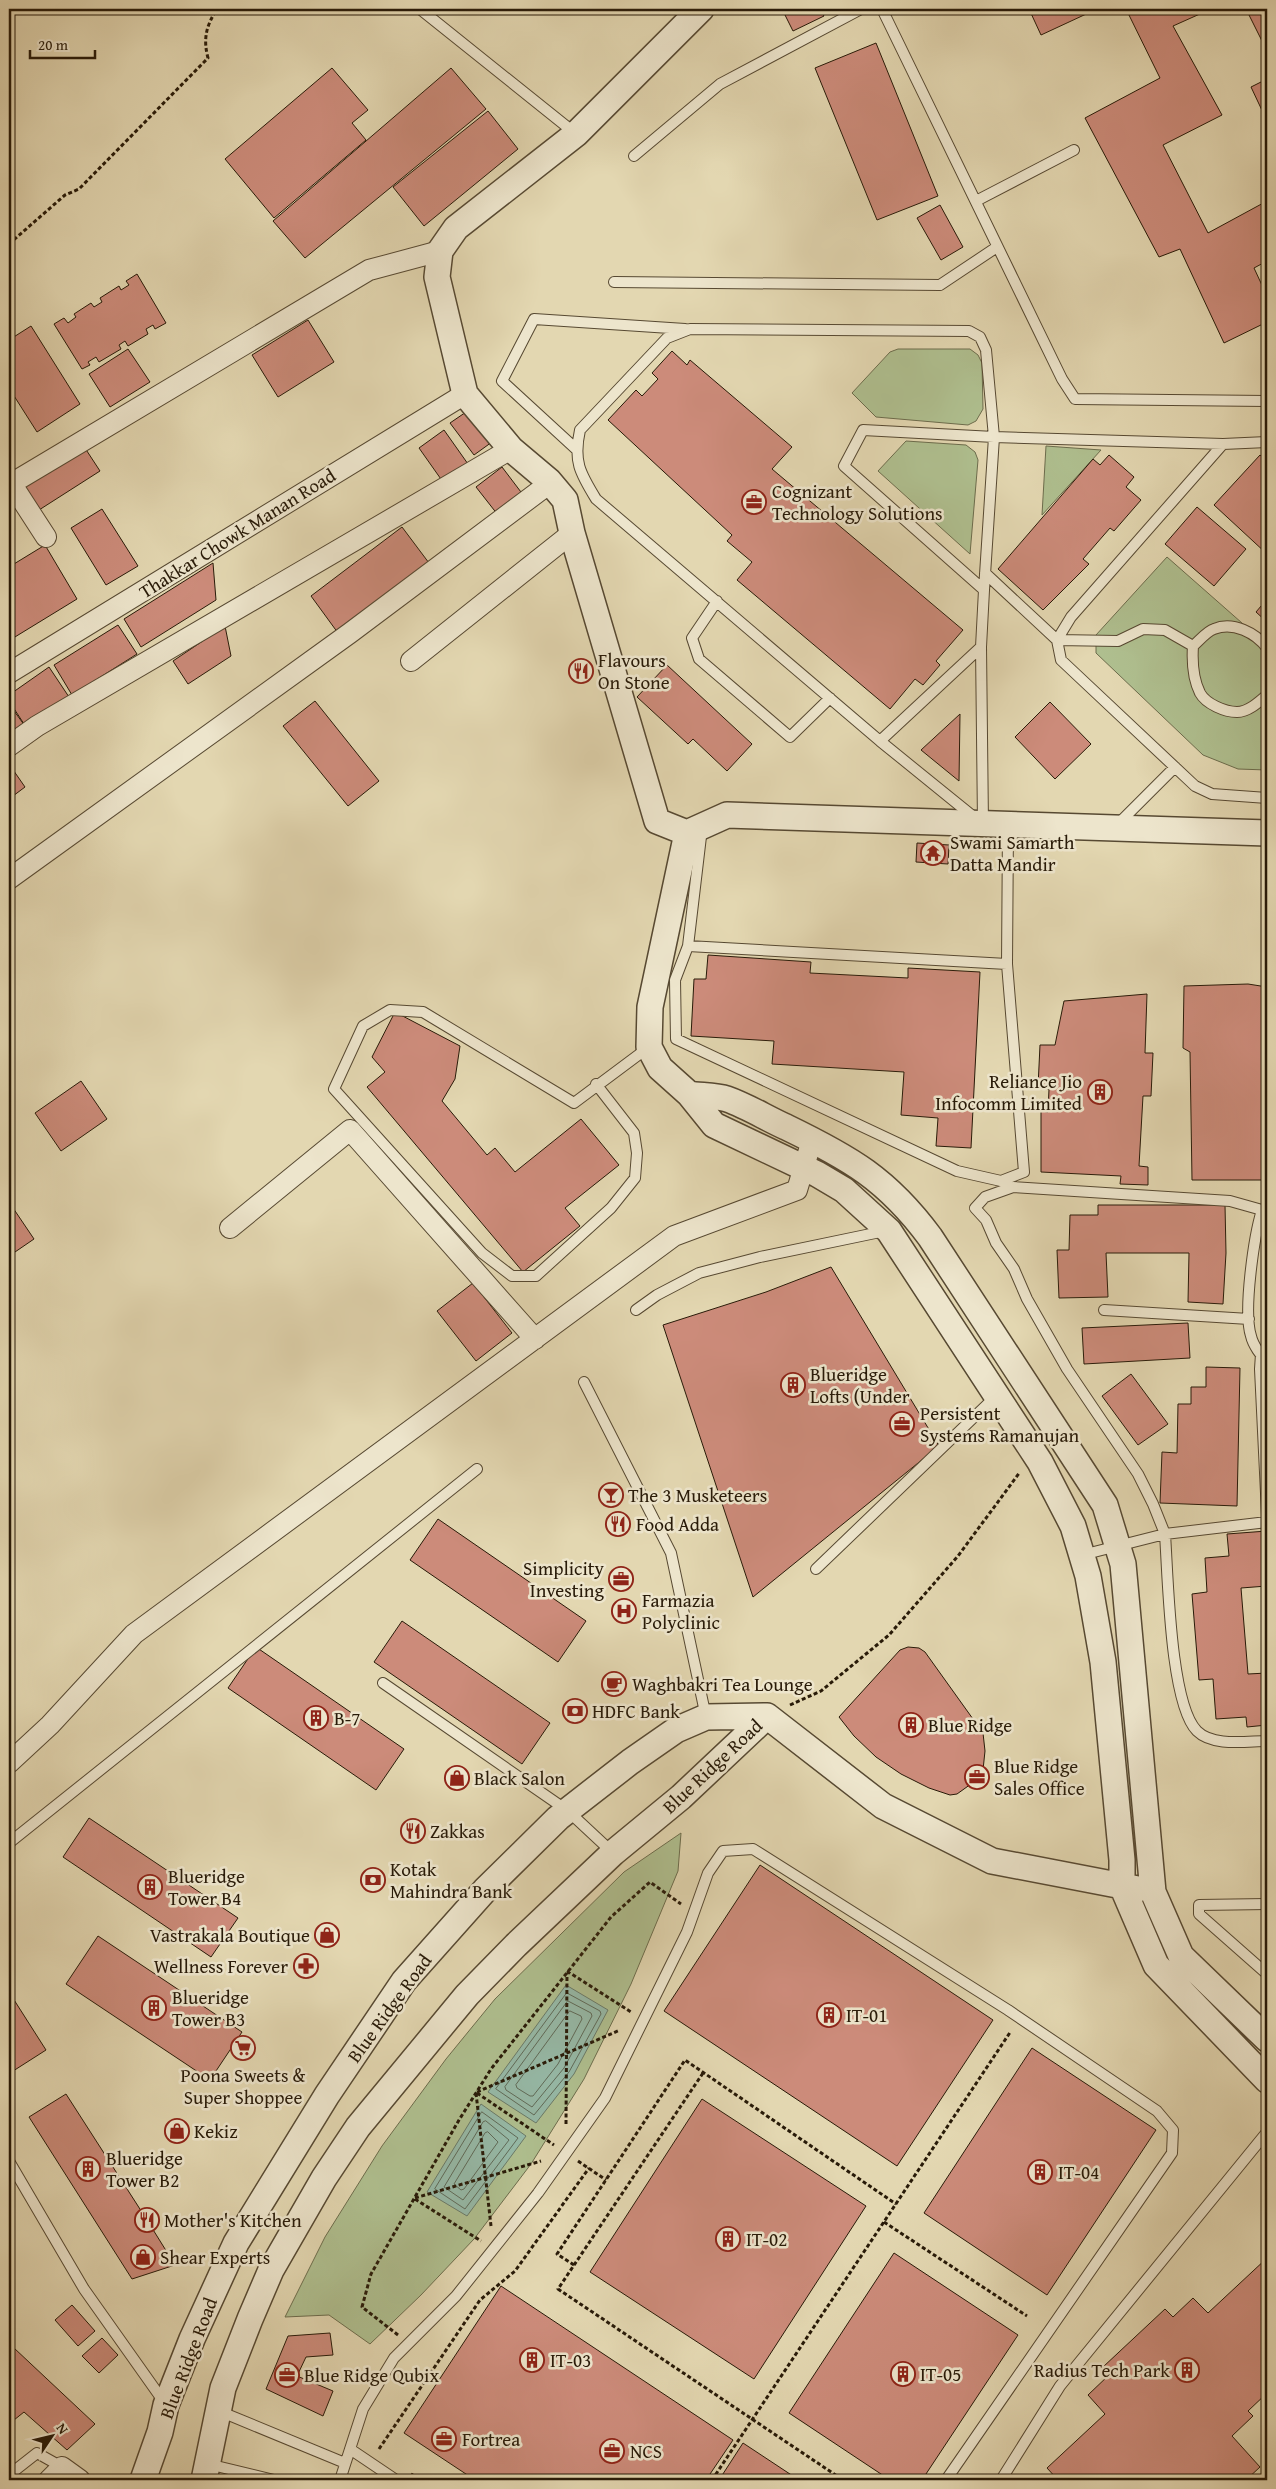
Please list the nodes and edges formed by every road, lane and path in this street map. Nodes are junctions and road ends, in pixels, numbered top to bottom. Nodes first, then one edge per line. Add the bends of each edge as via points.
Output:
1 (217, 9) edge
2 (420, 9) edge
3 (701, 9) edge
4 (861, 9) edge
5 (882, 9) edge
6 (576, 134) junction
7 (1074, 150) dead end
8 (634, 156) dead end
9 (976, 201) junction
10 (9, 244) edge
11 (998, 246) junction
12 (440, 251) junction
13 (614, 282) dead end
14 (690, 330) junction
15 (465, 394) junction
16 (1267, 401) edge
17 (994, 437) junction
18 (1267, 442) edge
19 (1223, 444) junction
20 (511, 449) junction
21 (576, 449) junction
22 (550, 483) junction
23 (10, 484) edge
24 (572, 533) junction
25 (46, 537) dead end
26 (984, 573) junction
27 (984, 590) junction
28 (716, 601) junction
29 (1057, 640) junction
30 (1193, 646) junction
31 (981, 647) junction
32 (1267, 648) edge
33 (410, 661) dead end
34 (9, 673) edge
35 (1267, 695) edge
36 (830, 698) junction
37 (880, 741) junction
38 (9, 746) edge
39 (1174, 767) junction
40 (1267, 798) edge
41 (983, 825) junction
42 (1008, 826) junction
43 (1115, 827) junction
44 (695, 830) junction
45 (1267, 834) edge
46 (9, 879) edge
47 (688, 946) junction
48 (1007, 964) junction
49 (649, 1047) junction
50 (596, 1084) junction
51 (689, 1094) junction
52 (812, 1140) junction
53 (804, 1168) junction
54 (1265, 1210) edge
55 (230, 1228) dead end
56 (889, 1231) junction
57 (636, 1310) dead end
58 (1104, 1310) dead end
59 (1249, 1319) junction
60 (535, 1339) junction
61 (1264, 1358) edge
62 (584, 1382) dead end
63 (996, 1396) junction
64 (1035, 1454) junction
65 (477, 1469) dead end
66 (1267, 1514) edge
67 (1267, 1522) edge
68 (1165, 1534) junction
69 (1119, 1546) junction
70 (1082, 1555) junction
71 (816, 1569) dead end
72 (383, 1683) dead end
73 (767, 1716) junction
74 (706, 1717) junction
75 (1267, 1741) edge
76 (9, 1763) edge
77 (568, 1811) junction
78 (9, 1843) edge
79 (613, 1852) junction
80 (1122, 1886) junction
81 (1152, 1892) junction
82 (1267, 1904) edge
83 (694, 1913) junction
84 (566, 1971) junction
85 (1267, 1974) edge
86 (1020, 2018) junction
87 (644, 2020) junction
88 (1267, 2039) edge
89 (566, 2054) junction
90 (703, 2073) junction
91 (1267, 2080) edge
92 (476, 2092) junction
93 (1267, 2132) edge
94 (566, 2153) junction
95 (9, 2161) edge
96 (588, 2168) junction
97 (486, 2178) junction
98 (606, 2180) junction
99 (414, 2199) junction
100 (896, 2204) junction
101 (884, 2222) junction
102 (493, 2249) junction
103 (574, 2265) junction
104 (1027, 2316) dead end
105 (408, 2344) junction
106 (166, 2405) junction
107 (218, 2411) junction
108 (753, 2420) junction
109 (350, 2449) junction
110 (384, 2456) dead end
111 (345, 2463) junction
112 (406, 2471) dead end
113 (206, 2472) edge
114 (56, 2474) edge
115 (9, 2475) edge
116 (80, 2480) edge
117 (143, 2480) edge
118 (274, 2480) edge
119 (340, 2480) edge
120 (396, 2480) edge
121 (421, 2480) edge
122 (712, 2480) edge
123 (843, 2480) edge
124 (946, 2480) edge
125 (1001, 2480) edge

1 - 10 path via 209,21 204,40 208,58 79,189 65,195
2 - 6 lane
3 - 6 street
4 - 8 lane via 720,84
5 - 9 lane
6 - 12 street via 456,228
7 - 9 lane
9 - 11 lane
11 - 13 lane via 940,285
11 - 16 lane via 1062,379 1075,399
12 - 15 street via 437,277
12 - 23 street via 369,270
14 - 17 lane via 968,331 980,337 986,350
14 - 21 lane via 667,338 580,430
14 - 21 lane via 534,318 502,381
15 - 20 street
15 - 34 street, Thakkar Chowk Manan Road
17 - 19 lane
17 - 26 lane
17 - 27 lane via 863,430 844,466
18 - 19 lane
19 - 29 lane via 1071,617
20 - 22 street
20 - 38 street via 37,726
21 - 28 lane via 580,472 596,499
22 - 24 street via 565,500
22 - 46 street via 350,633
23 - 25 street
24 - 33 street
24 - 44 street via 658,821
26 - 27 lane
26 - 29 lane
27 - 31 lane
28 - 36 lane
28 - 36 lane via 692,638 699,659 790,737
29 - 30 lane via 1118,641 1144,629 1165,630
29 - 39 lane via 1061,660
30 - 32 lane via 1213,629 1224,627 1244,629
30 - 35 lane via 1192,663 1200,694 1214,706 1238,712 1257,705
31 - 37 lane
31 - 41 lane
36 - 37 lane
37 - 41 lane
39 - 40 lane via 1195,786 1212,794
39 - 43 lane
41 - 42 street
41 - 44 street via 727,815
42 - 43 street
42 - 48 lane
43 - 45 street
44 - 47 lane
44 - 49 street via 650,1007
47 - 48 lane
47 - 48 lane via 675,980 676,1040 956,1171 1001,1181 1024,1172
49 - 50 lane
49 - 51 street via 660,1068
50 - 50 lane via 574,1103 423,1012 390,1010 364,1026 334,1089 482,1253 512,1276 536,1276 611,1208 635,1178 637,1153 634,1133
51 - 52 street via 726,1099
51 - 53 street via 714,1126
52 - 53 street
52 - 69 street via 861,1166 911,1212 1105,1505
53 - 56 street via 844,1190
53 - 60 street via 797,1190 674,1236
54 - 59 lane via 1254,1244
54 - 68 lane via 1230,1201 1013,1187 985,1197 975,1208 986,1220 996,1243 1014,1269 1027,1299 1067,1369 1138,1474
55 - 60 street via 350,1130
56 - 57 lane via 699,1273 656,1295
56 - 63 street
58 - 59 lane
59 - 61 lane via 1251,1337
60 - 76 street via 134,1634 50,1725
61 - 66 lane
62 - 74 lane via 671,1553
63 - 64 street
63 - 71 lane
64 - 70 street via 1074,1526
64 - 73 path via 958,1556 889,1635 820,1691
65 - 78 lane
67 - 68 lane
68 - 69 lane
68 - 75 lane via 1174,1655 1179,1693 1186,1713 1198,1732 1217,1741
69 - 70 lane
69 - 81 street
70 - 80 street via 1103,1662
72 - 77 lane
73 - 74 street, Blue Ridge Road
73 - 79 street, Blue Ridge Road via 681,1797
73 - 80 street via 883,1806 992,1861
74 - 77 street, Blue Ridge Road via 676,1730
77 - 79 lane
77 - 106 street, Blue Ridge Road via 485,1890 398,1990 327,2095 236,2243 192,2338
79 - 107 street, Blue Ridge Road via 467,1995 358,2127 324,2178 271,2270 223,2388
80 - 81 street
80 - 91 street via 1156,1965
81 - 88 street via 1181,1956
82 - 85 lane via 1199,1905 1199,1914
83 - 84 path via 650,1882 611,1917
83 - 86 lane via 708,1873 723,1850 752,1849
83 - 87 lane
84 - 87 path
84 - 89 path
84 - 92 path
86 - 100 path
86 - 124 lane via 1157,2111 1174,2130 1172,2153
87 - 89 path
87 - 94 lane via 605,2098
89 - 92 path
89 - 94 path
90 - 98 path via 685,2060
90 - 100 path
90 - 103 path
92 - 94 path
92 - 97 path
92 - 99 path
93 - 125 lane via 1060,2386
94 - 96 path
94 - 97 path
94 - 102 lane
95 - 106 lane via 84,2289
96 - 98 path
96 - 110 path via 515,2271 480,2300 377,2452
97 - 99 path
97 - 102 path
98 - 103 path via 557,2254
99 - 102 path
99 - 105 path via 370,2274 362,2306
100 - 101 path
101 - 104 path
101 - 108 path
102 - 105 lane via 456,2296
103 - 108 path via 558,2288
105 - 109 lane via 394,2358 363,2409
106 - 117 street, Blue Ridge Road
107 - 111 lane
107 - 113 street, Blue Ridge Road
108 - 122 path
108 - 123 path
109 - 111 lane
109 - 120 lane
111 - 119 lane
112 - 121 path
113 - 118 lane
114 - 115 lane via 36,2453
114 - 116 street

